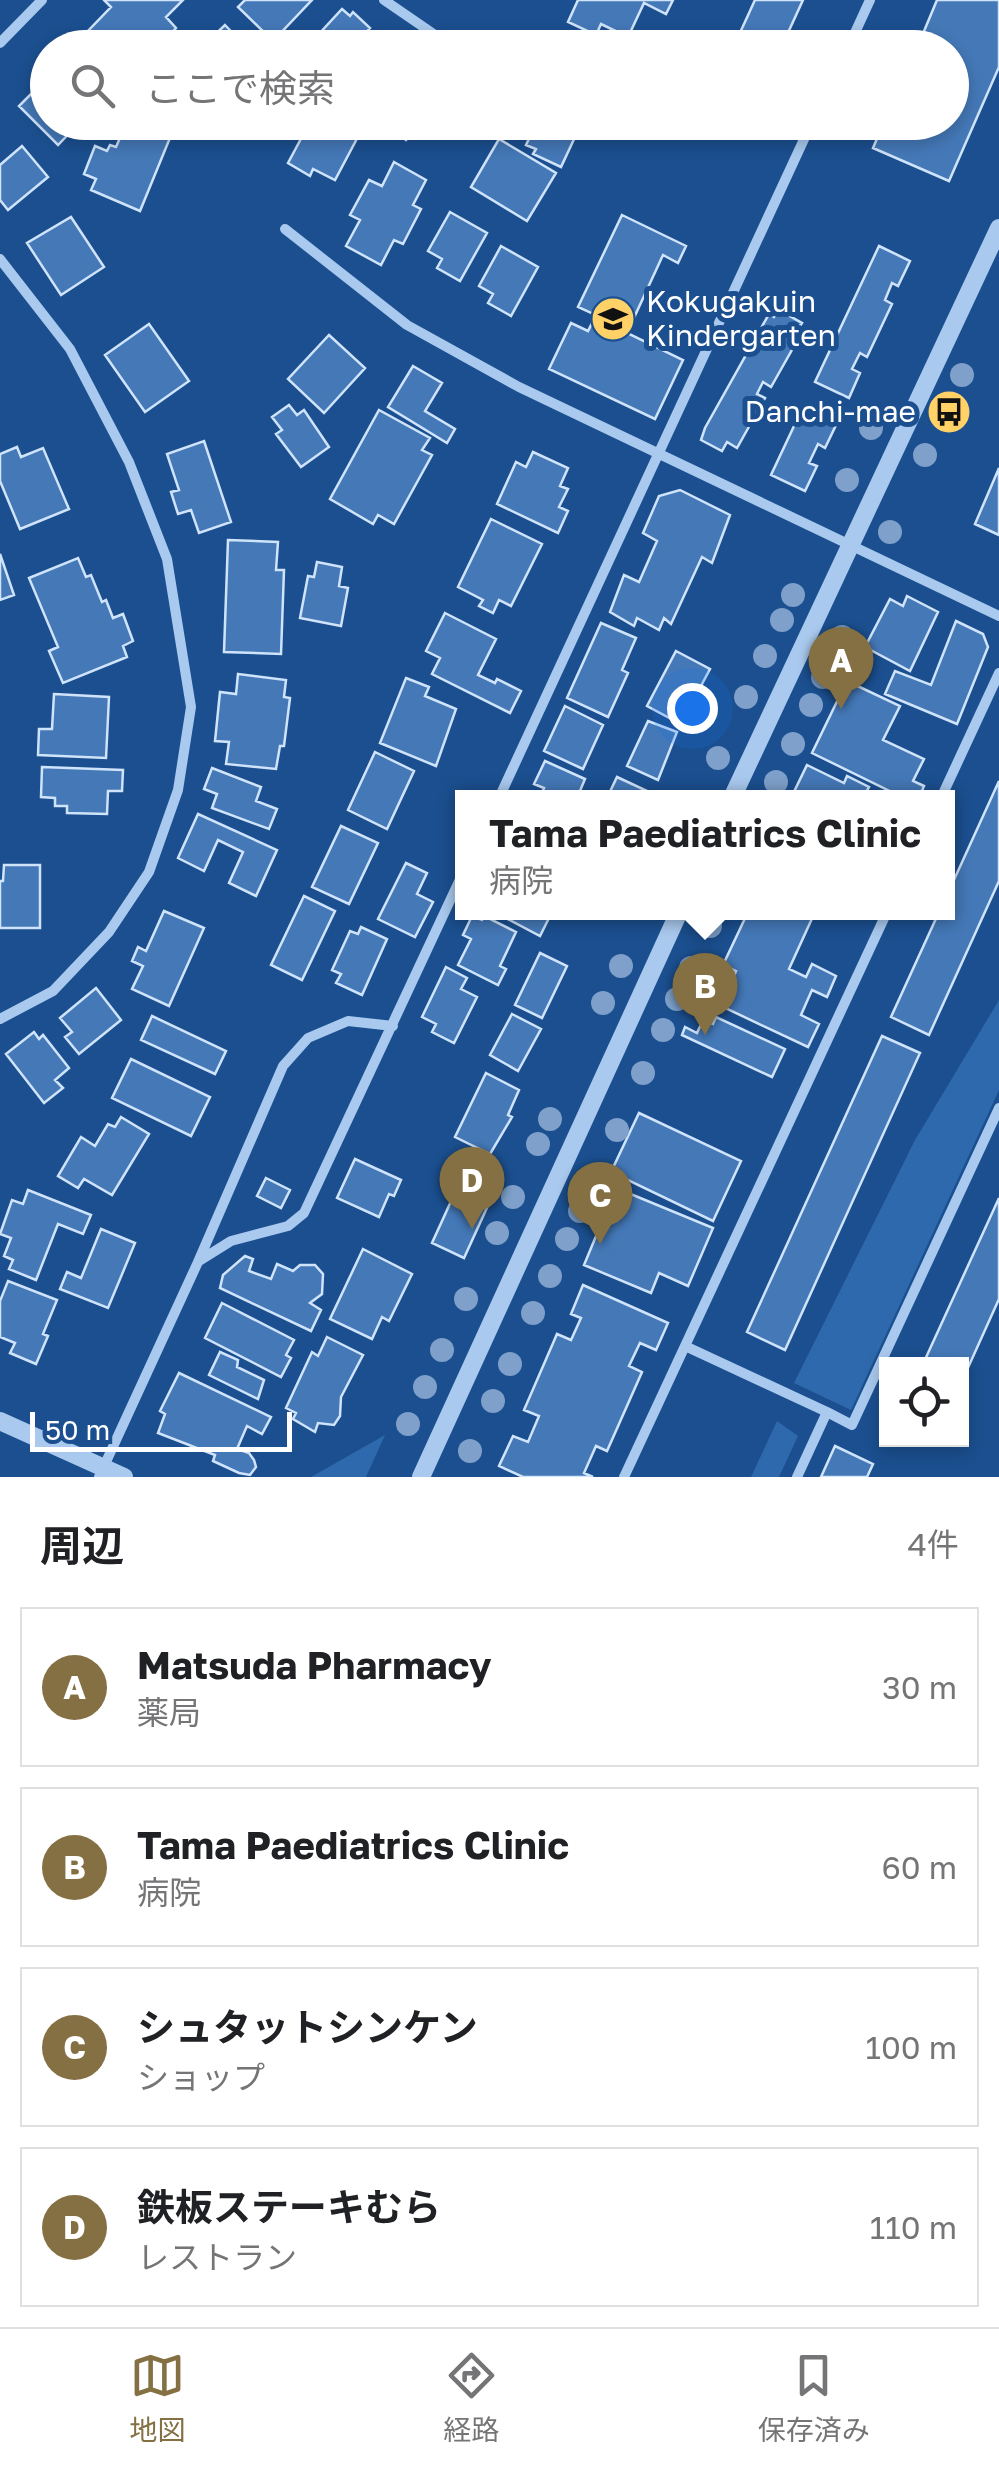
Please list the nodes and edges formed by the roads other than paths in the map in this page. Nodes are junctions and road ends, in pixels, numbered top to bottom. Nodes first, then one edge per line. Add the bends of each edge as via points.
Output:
1 (42, 0) edge
2 (384, 0) edge
3 (870, 0) edge
4 (428, 30) edge
5 (856, 30) edge
6 (0, 43) edge
7 (804, 140) edge
8 (999, 228) edge
9 (285, 229) dead end
10 (0, 259) edge
11 (660, 452) junction
12 (848, 546) junction
13 (999, 616) edge
14 (999, 672) edge
15 (503, 790) edge
16 (736, 790) edge
17 (945, 790) edge
18 (455, 891) edge
19 (675, 920) edge
20 (883, 920) edge
21 (0, 1019) edge
22 (392, 1026) junction
23 (999, 1108) edge
24 (198, 1262) junction
25 (685, 1346) junction
26 (827, 1412) junction
27 (0, 1421) edge
28 (101, 1472) edge
29 (124, 1477) edge
30 (421, 1477) edge
31 (624, 1477) edge
32 (797, 1477) edge

1 - 6 street
2 - 4 street
3 - 5 street
7 - 11 street
8 - 12 street
9 - 11 street via 406,326
10 - 21 street via 70,350 129,462 167,558 191,707 178,790 149,872 109,932 53,991
11 - 12 street
11 - 15 street
12 - 13 street
12 - 16 street
14 - 17 street
18 - 22 street
19 - 30 street
20 - 25 street
22 - 24 street via 304,1212 288,1226 231,1241
22 - 24 street via 348,1021 308,1038 283,1066
23 - 26 street via 852,1425
24 - 28 street
25 - 26 street
25 - 31 street
26 - 32 street
27 - 28 street
28 - 29 street

